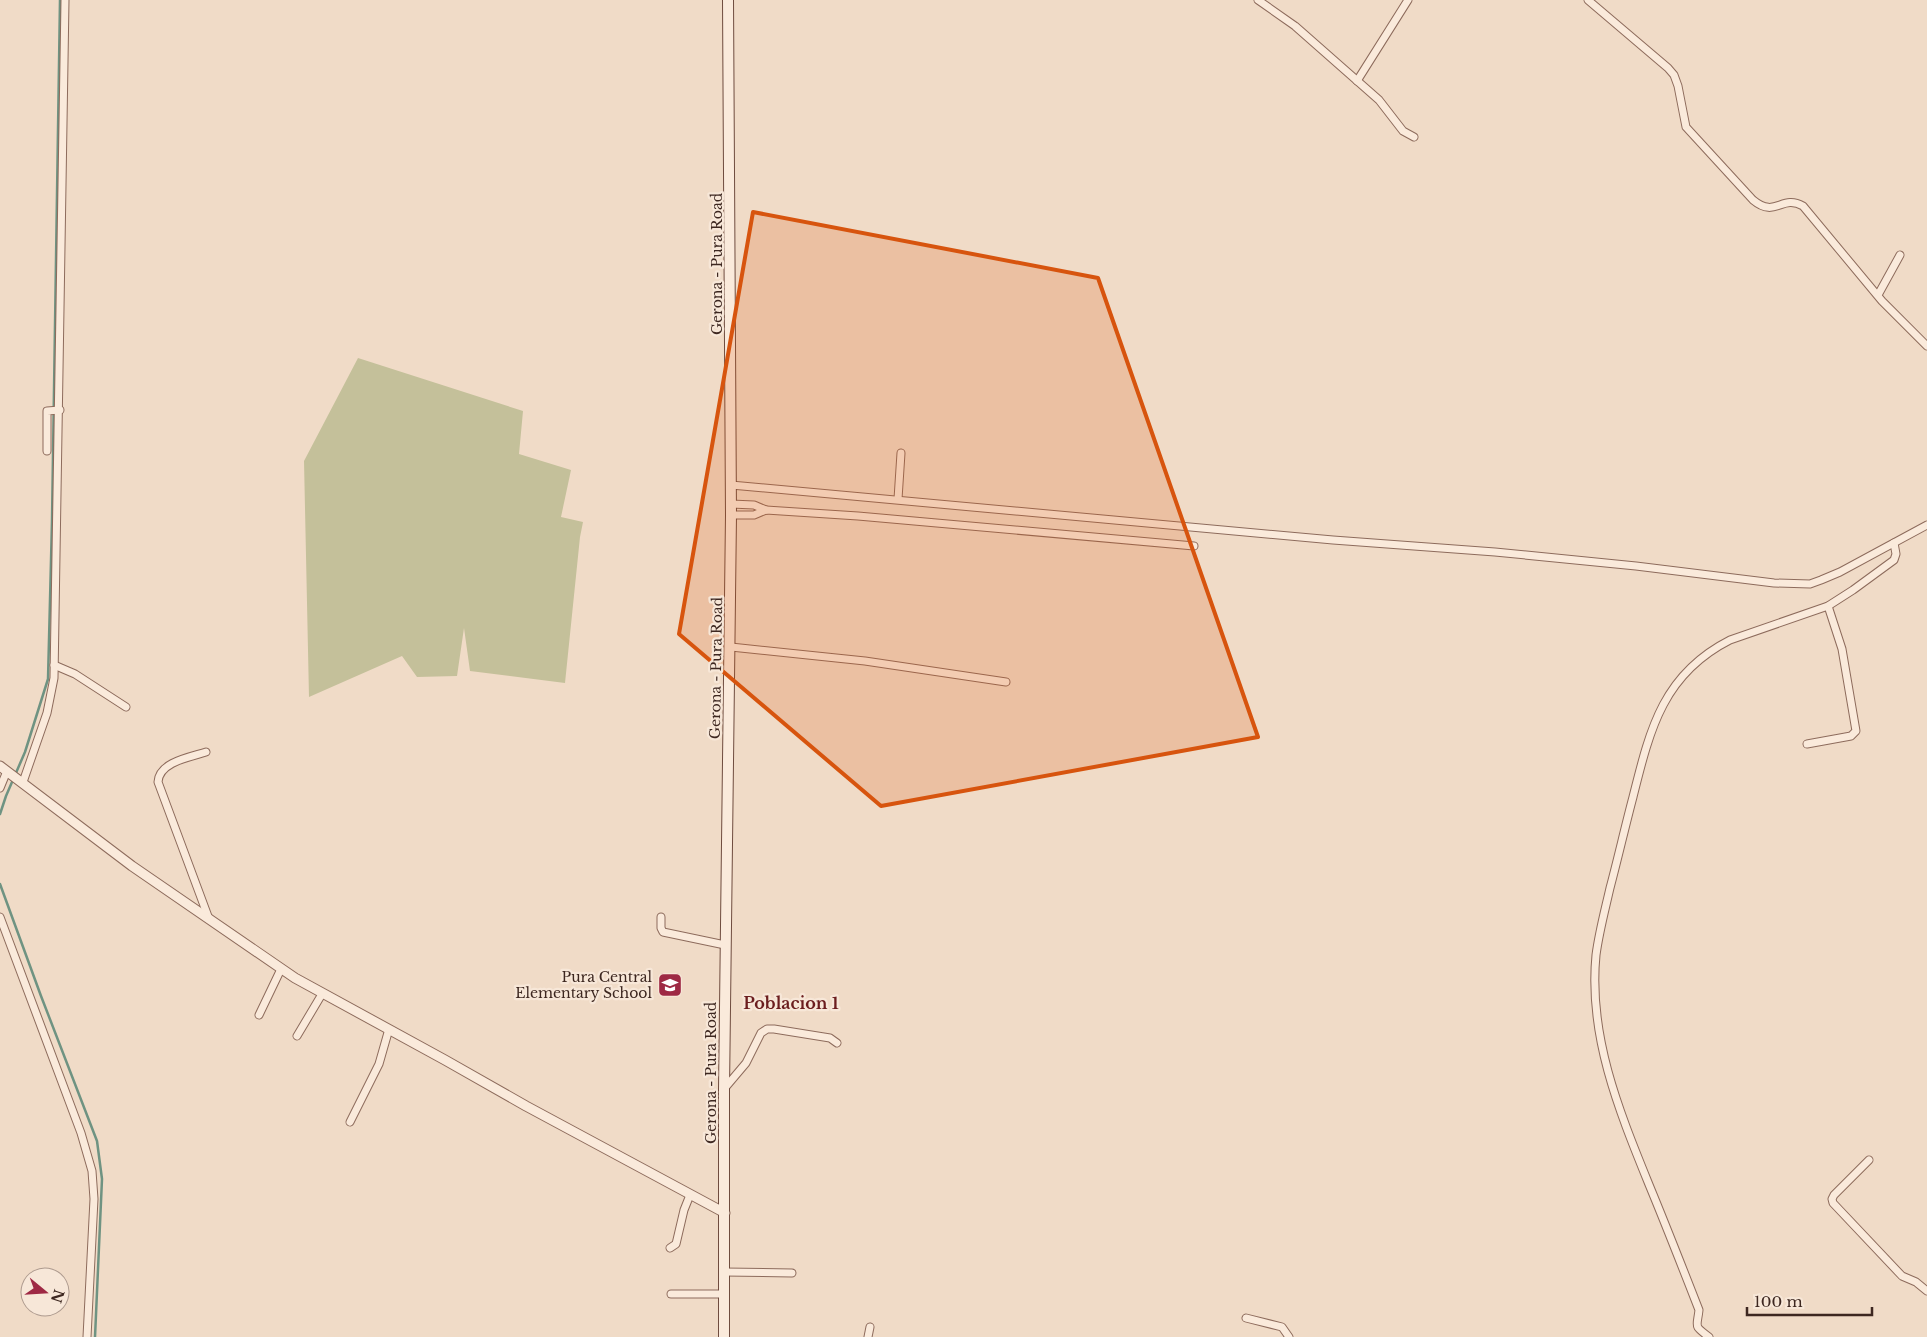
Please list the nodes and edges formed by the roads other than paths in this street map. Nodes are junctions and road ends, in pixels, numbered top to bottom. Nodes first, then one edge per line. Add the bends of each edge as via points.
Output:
1 (65, 0) edge
2 (728, 0) edge
3 (1258, 0) edge
4 (1408, 0) edge
5 (1588, 0) edge
6 (1357, 81) junction
7 (1414, 137) dead end
8 (1900, 255) dead end
9 (1878, 295) junction
10 (1927, 346) edge
11 (56, 410) junction
12 (47, 451) dead end
13 (900, 453) dead end
14 (731, 485) junction
15 (898, 499) junction
16 (731, 504) junction
17 (766, 510) junction
18 (731, 515) junction
19 (1927, 520) edge
20 (1927, 525) edge
21 (1912, 533) junction
22 (1894, 543) junction
23 (1194, 546) dead end
24 (1828, 606) junction
25 (731, 647) junction
26 (54, 666) junction
27 (1006, 682) dead end
28 (126, 707) dead end
29 (1806, 744) dead end
30 (206, 752) dead end
31 (4, 768) edge
32 (22, 782) junction
33 (0, 788) edge
34 (0, 917) edge
35 (660, 917) dead end
36 (209, 920) junction
37 (725, 945) junction
38 (281, 969) junction
39 (322, 994) junction
40 (259, 1015) dead end
41 (389, 1029) junction
42 (296, 1036) dead end
43 (837, 1043) dead end
44 (724, 1090) junction
45 (350, 1122) dead end
46 (1869, 1160) dead end
47 (690, 1194) junction
48 (725, 1213) junction
49 (670, 1248) dead end
50 (724, 1272) junction
51 (792, 1273) dead end
52 (1927, 1291) edge
53 (671, 1294) dead end
54 (724, 1294) junction
55 (1246, 1318) dead end
56 (870, 1327) dead end
57 (87, 1337) edge
58 (724, 1337) edge
59 (868, 1337) edge
60 (1290, 1337) edge
61 (1709, 1337) edge

1 - 11 street
2 - 14 main road, Gerona - Pura Road
3 - 6 street via 1295,26
4 - 6 street
5 - 9 street via 1674,75 1686,127 1753,200 1765,208 1792,202 1803,206
6 - 7 street via 1388,110 1403,131
8 - 9 street
9 - 10 street
11 - 12 street via 47,411 46,415
11 - 26 street
13 - 15 street
14 - 15 street
14 - 16 main road, Gerona - Pura Road
15 - 22 street via 1495,552 1774,583 1810,584
16 - 17 street via 754,505
16 - 18 main road, Gerona - Pura Road
17 - 18 street via 754,515
17 - 23 street
18 - 25 main road, Gerona - Pura Road
19 - 21 street
20 - 21 street
21 - 22 street
22 - 24 street via 1894,560
24 - 29 street via 1842,649 1856,731 1851,736
24 - 61 street via 1717,646 1678,681 1664,699 1639,772 1599,935 1595,982 1597,1020 1607,1073 1699,1310 1696,1326
25 - 27 street via 865,661
25 - 37 main road, Gerona - Pura Road
26 - 28 street via 75,674
26 - 32 street via 54,686 47,713
30 - 36 street via 171,765 159,776 158,782
31 - 32 street
31 - 33 street
32 - 36 street
34 - 57 street via 87,1149 92,1171 94,1199
35 - 37 street via 660,928 668,934
36 - 38 street
37 - 44 main road, Gerona - Pura Road
38 - 39 street
38 - 40 street
39 - 41 street
39 - 42 street
41 - 45 street via 379,1064
41 - 47 street
43 - 44 street via 830,1038 766,1029
44 - 48 main road, Gerona - Pura Road
46 - 52 street via 1834,1195 1833,1203 1902,1276
47 - 48 street
47 - 49 street via 676,1244
48 - 50 main road, Gerona - Pura Road
50 - 51 street
50 - 54 main road, Gerona - Pura Road
53 - 54 street
54 - 58 main road, Gerona - Pura Road
55 - 60 street via 1282,1328
56 - 59 street

